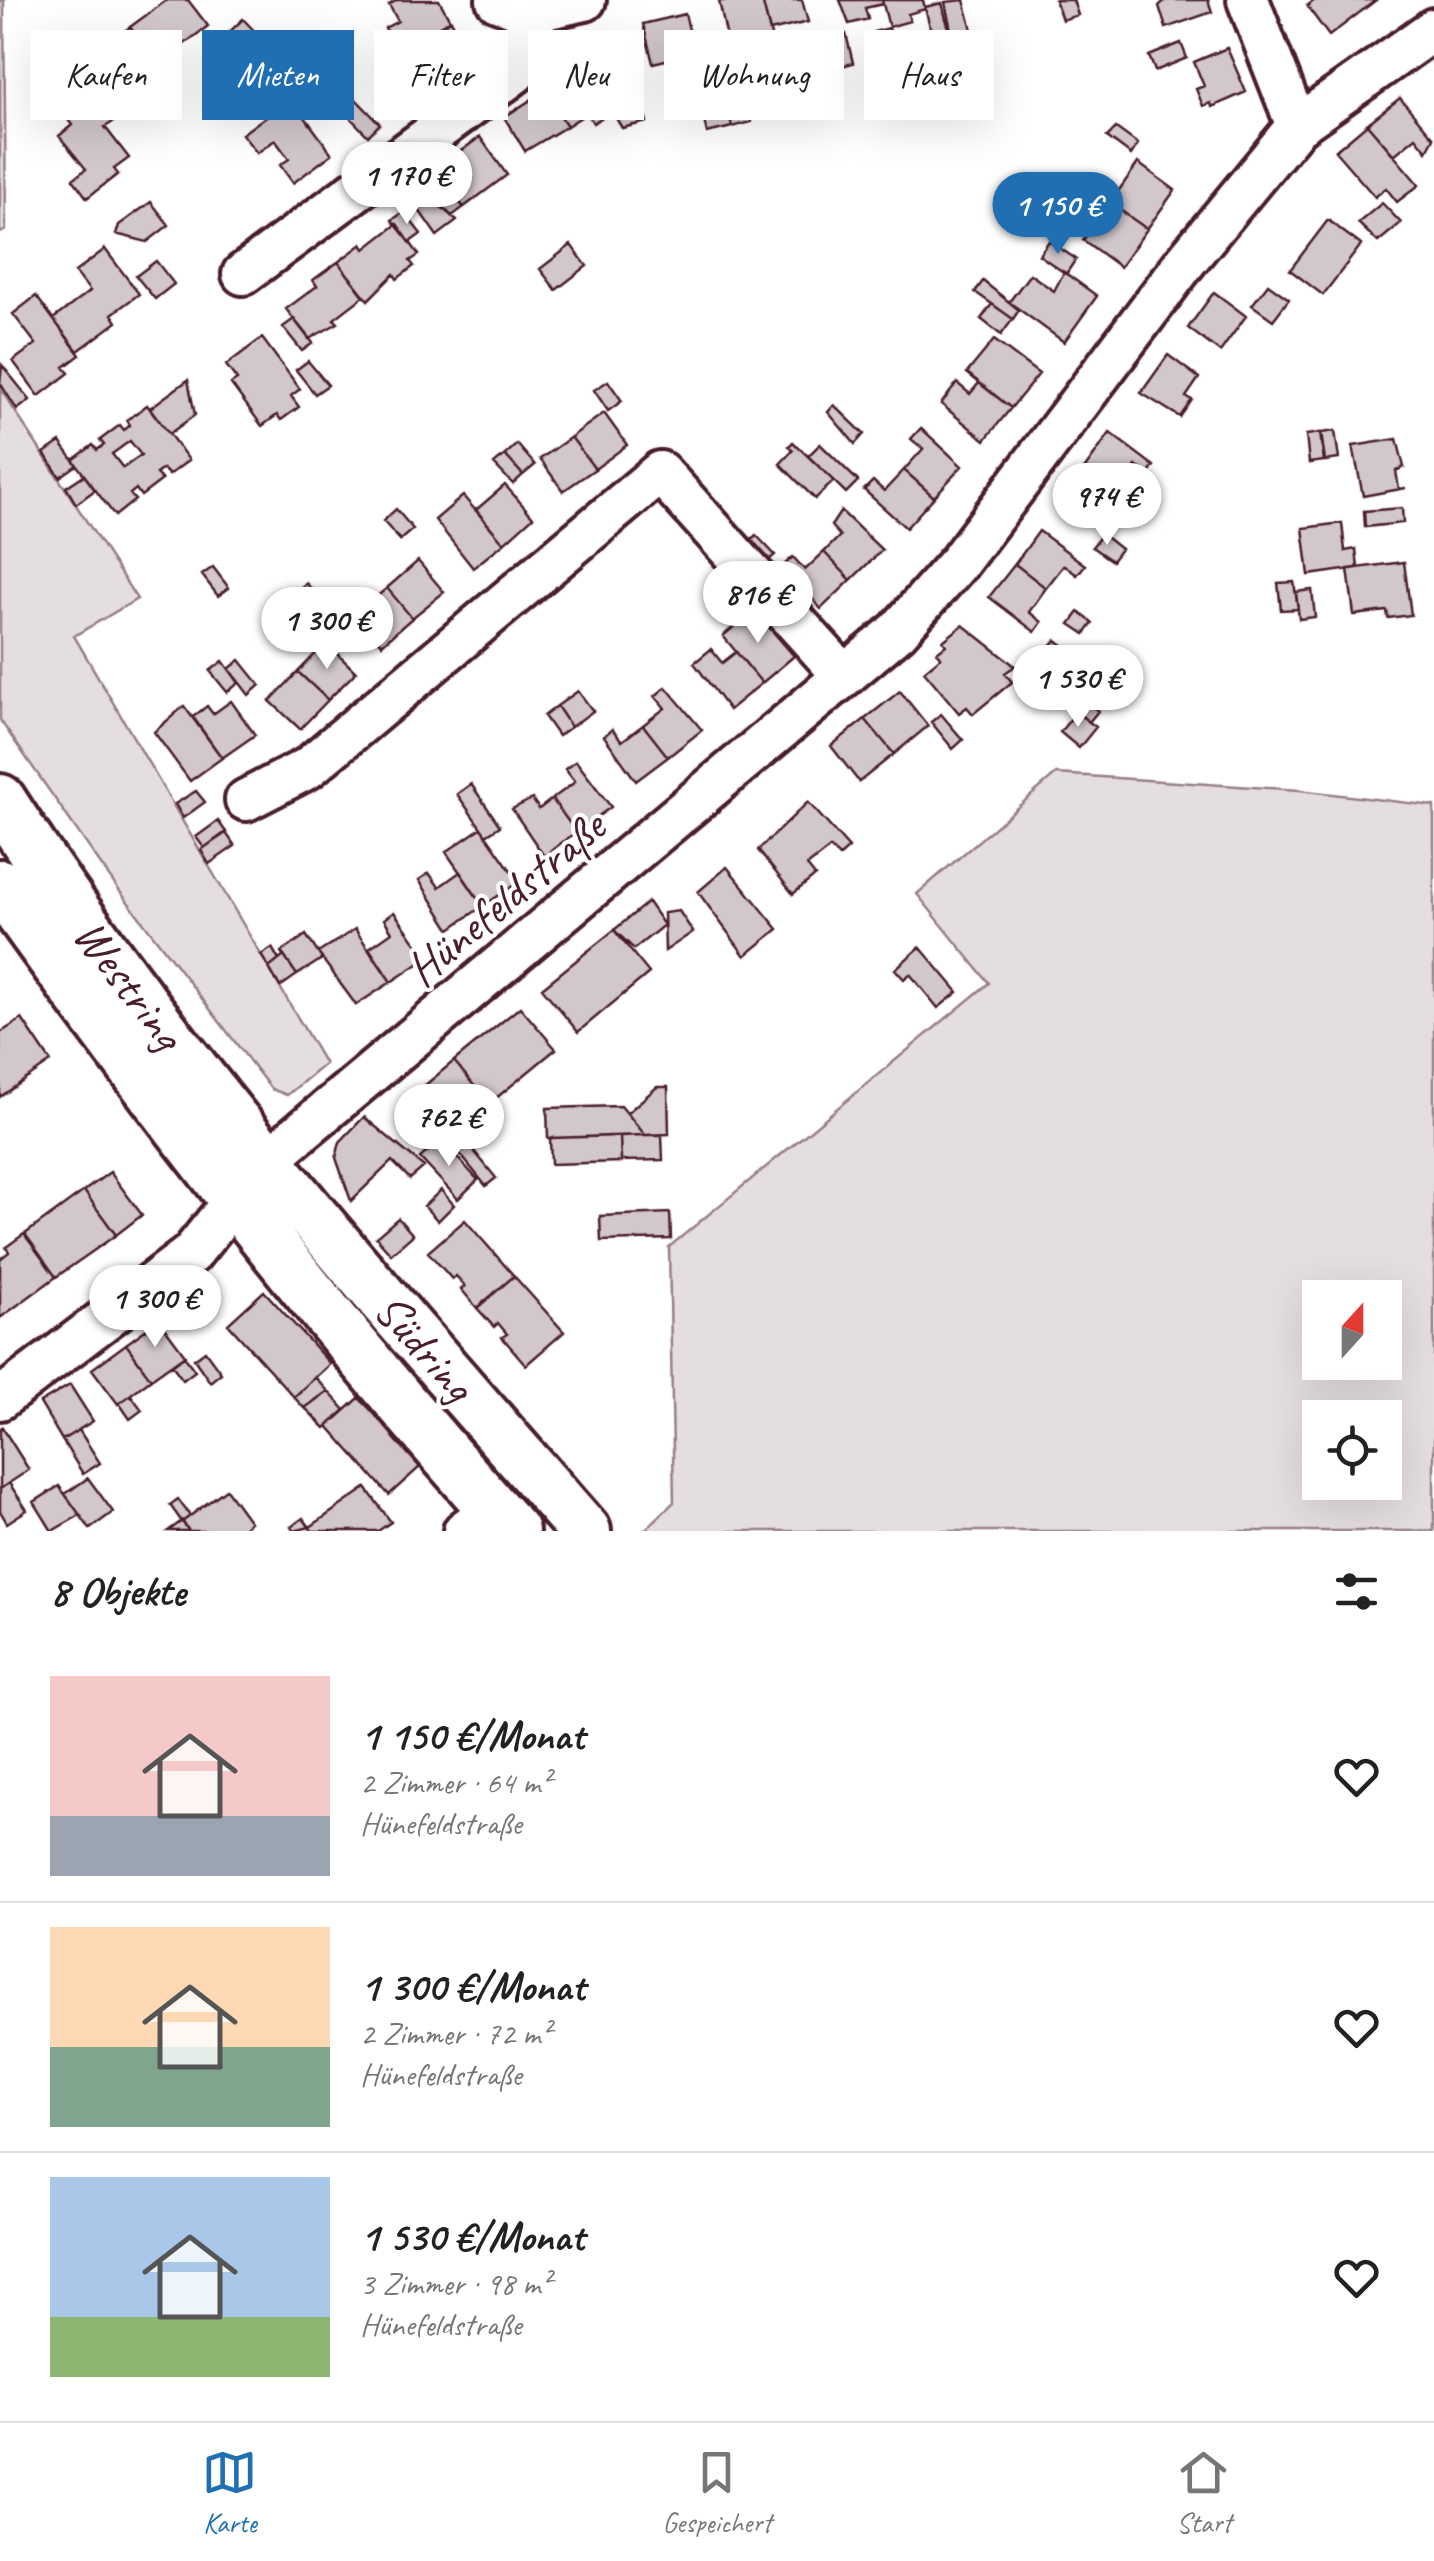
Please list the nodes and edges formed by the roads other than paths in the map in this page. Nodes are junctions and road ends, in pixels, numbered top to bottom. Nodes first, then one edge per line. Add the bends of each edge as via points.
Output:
1 (585, 0) edge
2 (1248, 0) edge
3 (514, 6) edge
4 (1434, 30) edge
5 (1297, 126) junction
6 (243, 274) dead end
7 (844, 676) junction
8 (0, 800) edge
9 (246, 800) dead end
10 (0, 885) edge
11 (249, 1180) junction
12 (0, 1399) edge
13 (490, 1524) edge
14 (585, 1531) edge

1 - 3 street
2 - 5 street
3 - 6 street via 515,73
4 - 5 street, Hünefeldstraße
5 - 7 street, Hünefeldstraße via 1186,260 959,562 898,631
7 - 9 street via 660,472 308,768
7 - 11 street, Hünefeldstraße
8 - 11 main road, Westring
10 - 11 main road, Westring
11 - 12 street, Hünefeldstraße via 191,1254
11 - 13 main road, Südring via 394,1396
11 - 14 main road, Südring

